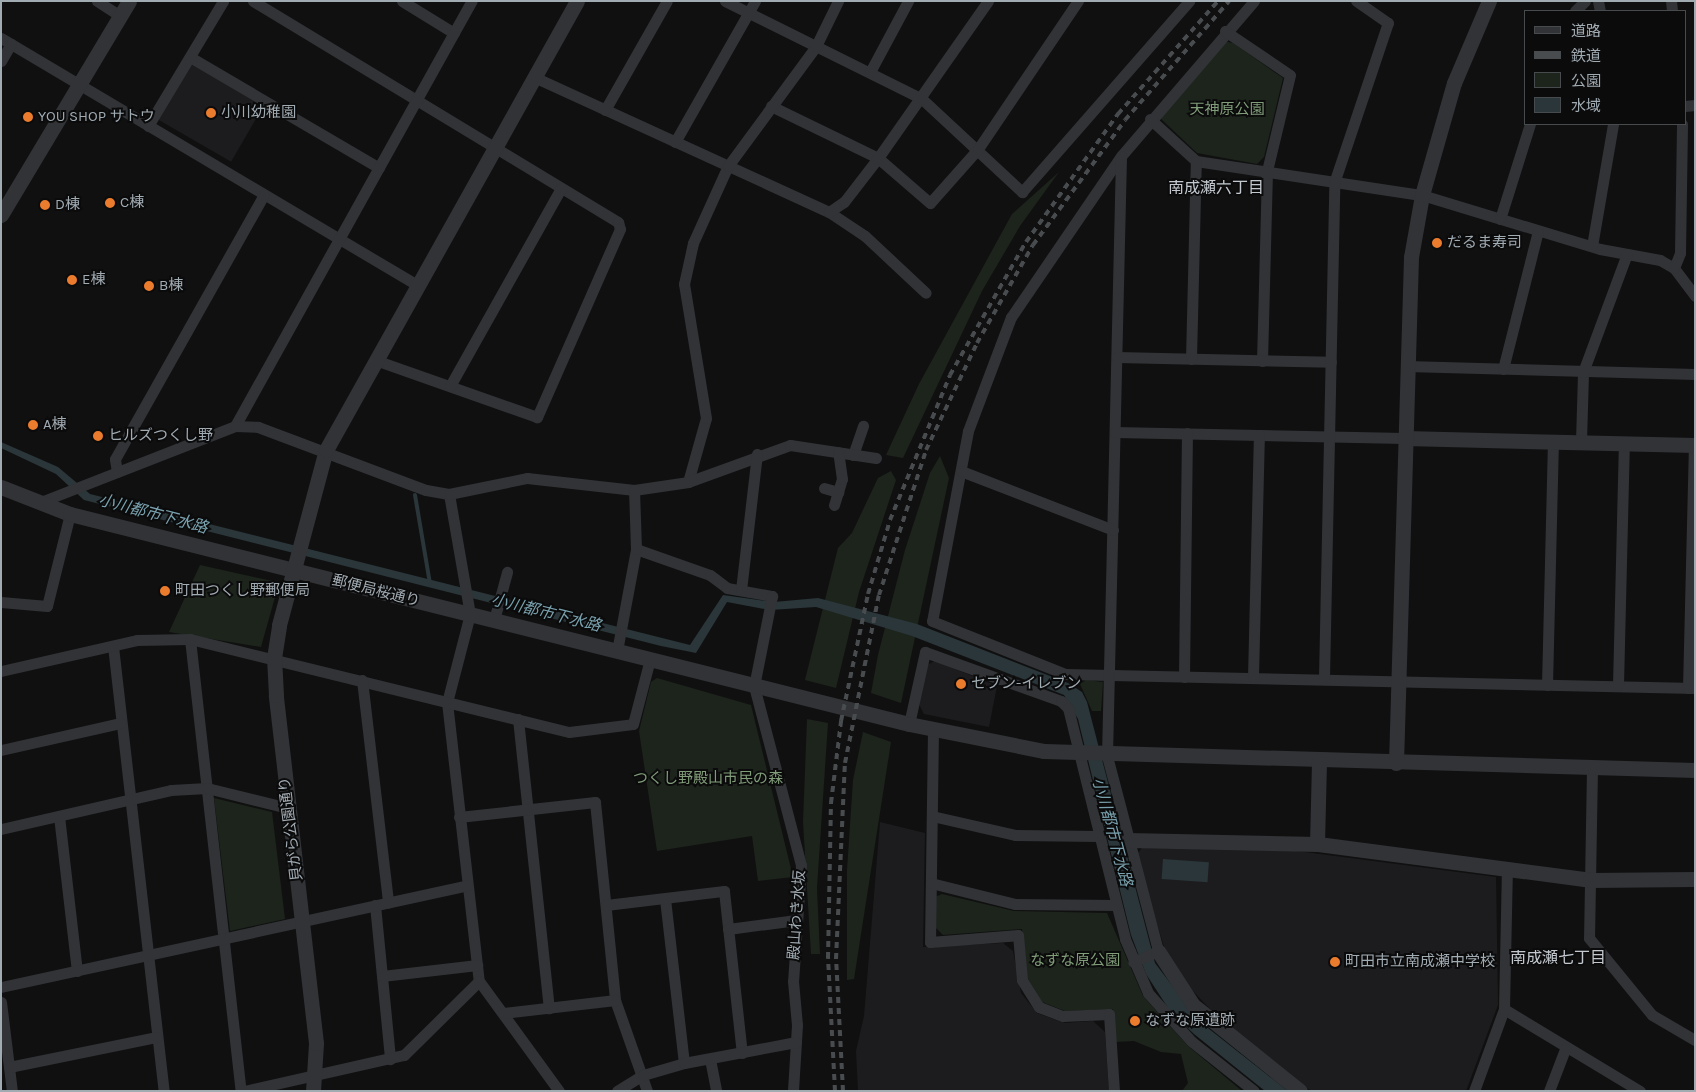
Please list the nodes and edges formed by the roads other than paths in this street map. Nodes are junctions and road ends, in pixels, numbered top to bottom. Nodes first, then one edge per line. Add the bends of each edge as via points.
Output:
1 (97, 1) edge
2 (129, 1) edge
3 (223, 1) edge
4 (253, 1) edge
5 (402, 1) edge
6 (472, 1) edge
7 (577, 1) edge
8 (667, 1) edge
9 (725, 1) edge
10 (755, 1) edge
11 (838, 1) edge
12 (908, 1) edge
13 (988, 1) edge
14 (1078, 1) edge
15 (1189, 1) edge
16 (1254, 1) edge
17 (1356, 1) edge
18 (1489, 1) edge
19 (749, 13) junction
20 (120, 16) junction
21 (1225, 31) junction
22 (454, 32) junction
23 (6, 41) edge
24 (816, 46) junction
25 (190, 57) junction
26 (1, 61) edge
27 (870, 72) junction
28 (534, 77) junction
29 (79, 85) junction
30 (922, 99) junction
31 (417, 100) junction
32 (772, 106) junction
33 (605, 110) junction
34 (1150, 120) junction
35 (1530, 125) edge
36 (1613, 125) edge
37 (1682, 125) edge
38 (148, 126) junction
39 (675, 142) junction
40 (496, 149) junction
41 (978, 150) junction
42 (1121, 156) junction
43 (878, 158) junction
44 (1196, 161) junction
45 (728, 166) junction
46 (379, 168) junction
47 (1267, 171) junction
48 (1334, 183) junction
49 (561, 188) junction
50 (264, 195) junction
51 (1422, 195) junction
52 (829, 212) junction
53 (1, 215) edge
54 (1500, 219) junction
55 (1538, 231) junction
56 (340, 238) junction
57 (1592, 246) junction
58 (1627, 254) junction
59 (1674, 268) junction
60 (417, 285) junction
61 (926, 293) dead end
62 (1695, 296) edge
63 (1117, 357) junction
64 (1191, 359) junction
65 (375, 360) junction
66 (1262, 361) junction
67 (1331, 362) junction
68 (1406, 366) junction
69 (1503, 369) junction
70 (1583, 372) junction
71 (1695, 374) edge
72 (450, 386) junction
73 (235, 426) junction
74 (863, 426) dead end
75 (1115, 432) junction
76 (1188, 433) junction
77 (1259, 435) junction
78 (1328, 436) junction
79 (1404, 438) junction
80 (1553, 440) junction
81 (1581, 441) junction
82 (1624, 443) junction
83 (1694, 445) edge
84 (326, 450) junction
85 (838, 452) junction
86 (757, 454) junction
87 (853, 455) junction
88 (876, 458) dead end
89 (961, 471) junction
90 (117, 472) junction
91 (688, 482) junction
92 (1, 487) edge
93 (824, 488) dead end
94 (634, 490) junction
95 (838, 492) junction
96 (449, 494) junction
97 (38, 503) junction
98 (834, 505) dead end
99 (70, 514) junction
100 (1113, 530) junction
101 (636, 549) junction
102 (293, 570) junction
103 (507, 572) dead end
104 (741, 590) junction
105 (1, 602) edge
106 (470, 614) junction
107 (496, 614) junction
108 (190, 639) junction
109 (113, 646) junction
110 (617, 651) junction
111 (274, 658) junction
112 (650, 660) junction
113 (1, 671) edge
114 (1109, 674) junction
115 (1184, 677) junction
116 (1253, 677) junction
117 (1324, 678) junction
118 (362, 680) junction
119 (1398, 681) junction
120 (1547, 685) junction
121 (1618, 685) junction
122 (754, 686) junction
123 (1691, 688) edge
124 (447, 702) junction
125 (518, 719) junction
126 (121, 723) junction
127 (909, 724) junction
128 (933, 730) junction
129 (1, 750) edge
130 (1081, 755) junction
131 (1105, 756) junction
132 (1319, 761) junction
133 (1396, 763) junction
134 (1592, 768) junction
135 (1695, 770) edge
136 (207, 788) junction
137 (130, 800) junction
138 (288, 808) junction
139 (528, 809) junction
140 (59, 816) junction
141 (932, 816) junction
142 (459, 818) junction
143 (1, 829) edge
144 (1098, 836) junction
145 (1128, 840) junction
146 (1317, 844) junction
147 (1507, 871) junction
148 (1695, 879) edge
149 (1590, 880) junction
150 (931, 884) junction
151 (467, 885) junction
152 (664, 898) junction
153 (388, 902) junction
154 (375, 905) junction
155 (606, 905) junction
156 (1116, 905) junction
157 (796, 920) junction
158 (302, 921) junction
159 (728, 929) junction
160 (224, 938) junction
161 (1158, 951) junction
162 (147, 955) junction
163 (1134, 962) junction
164 (477, 965) junction
165 (77, 971) junction
166 (382, 976) junction
167 (479, 982) junction
168 (1, 987) edge
169 (615, 1000) junction
170 (1, 1002) edge
171 (549, 1008) junction
172 (1504, 1009) junction
173 (503, 1014) junction
174 (157, 1037) junction
175 (1695, 1040) edge
176 (796, 1042) junction
177 (1565, 1049) junction
178 (742, 1053) junction
179 (710, 1058) junction
180 (390, 1059) junction
181 (684, 1063) junction
182 (9, 1066) junction
183 (315, 1075) junction
184 (643, 1075) junction
185 (1627, 1088) edge
186 (12, 1091) edge
187 (164, 1091) edge
188 (242, 1091) edge
189 (313, 1091) edge
190 (559, 1091) edge
191 (617, 1091) edge
192 (647, 1091) edge
193 (716, 1091) edge
194 (793, 1091) edge
195 (1114, 1091) edge
196 (1254, 1091) edge
197 (1300, 1091) edge
198 (1474, 1091) edge
199 (1549, 1091) edge
200 (1640, 1091) edge

1 - 20 street
2 - 20 street
3 - 25 street
4 - 31 street
5 - 22 street
6 - 22 street
7 - 28 street, 貝がら公園通り
8 - 33 street
9 - 19 street
10 - 19 street
11 - 24 street
12 - 27 street
13 - 30 street
14 - 41 street
15 - 41 street via 1022,192
16 - 21 street
17 - 48 street via 1388,23
18 - 51 street via 1454,83
19 - 24 street
19 - 39 street
20 - 29 street
21 - 34 street
21 - 47 street via 1290,75
22 - 31 street
23 - 26 street
23 - 29 street
24 - 27 street
24 - 32 street
25 - 38 street
25 - 46 street
27 - 30 street
28 - 33 street
28 - 40 street, 貝がら公園通り
29 - 38 street
29 - 53 street
30 - 41 street
30 - 43 street
31 - 40 street
31 - 46 street
32 - 43 street
32 - 45 street
33 - 39 street
34 - 42 street
34 - 44 street
35 - 54 street
36 - 57 street
37 - 59 street via 1680,252
38 - 50 street
39 - 45 street
40 - 49 street
40 - 60 street, 貝がら公園通り
41 - 43 street via 930,203
42 - 63 street
42 - 89 street via 1011,318 968,431
43 - 52 street via 844,202
44 - 47 street
44 - 64 street
45 - 52 street
45 - 91 street via 693,243 684,284 706,418
46 - 56 street
47 - 48 street
47 - 66 street
48 - 51 street
48 - 67 street
49 - 72 street
49 - 72 street via 618,222 620,229 537,416
50 - 56 street
50 - 90 street via 115,459
51 - 54 street
51 - 68 street via 1408,285
52 - 61 street via 865,236
54 - 55 street
55 - 57 street
55 - 69 street
56 - 60 street
56 - 73 street
57 - 58 street
58 - 59 street via 1660,260
58 - 70 street
59 - 62 street
60 - 65 street, 貝がら公園通り
63 - 64 street
63 - 75 street
64 - 66 street
65 - 72 street
65 - 84 street, 貝がら公園通り
66 - 67 street
67 - 78 street
68 - 69 street
68 - 79 street
69 - 70 street
70 - 71 street
70 - 81 street
73 - 84 street via 258,427
73 - 90 street
74 - 87 street
75 - 76 street
75 - 100 street
76 - 77 street
76 - 115 street
77 - 78 street
77 - 116 street
78 - 79 street
78 - 117 street
79 - 80 street
79 - 119 street
80 - 81 street
80 - 120 street
81 - 82 street
82 - 83 street
82 - 121 street
83 - 123 street
84 - 96 street via 426,490
84 - 102 street, 貝がら公園通り
85 - 86 street via 790,445
85 - 87 street
85 - 95 street via 842,479
86 - 91 street
86 - 104 street
87 - 88 street
89 - 100 street
89 - 114 street via 932,621 1065,674
90 - 97 street
91 - 94 street
92 - 97 street, 郵便局桜通り
93 - 95 street
94 - 96 street via 527,478
94 - 101 street
95 - 98 street
96 - 106 street
97 - 99 street, 郵便局桜通り
99 - 102 street, 郵便局桜通り
99 - 105 street via 47,606
100 - 114 street
101 - 104 street
101 - 110 street
102 - 106 street, 郵便局桜通り
102 - 111 street, 貝がら公園通り
103 - 107 street
104 - 122 street via 771,599
106 - 107 street, 郵便局桜通り
106 - 124 street
107 - 110 street, 郵便局桜通り
108 - 109 street via 161,637
108 - 111 street
108 - 136 street
109 - 113 street
109 - 126 street
110 - 112 street, 郵便局桜通り
111 - 118 street
111 - 138 street, 貝がら公園通り
112 - 122 street, 郵便局桜通り
112 - 125 street via 634,724 569,732
114 - 115 street
114 - 131 street
115 - 116 street
116 - 117 street
117 - 119 street
118 - 124 street
118 - 153 street
119 - 120 street
119 - 133 street
120 - 121 street
121 - 123 street
122 - 127 street, 郵便局桜通り
122 - 157 street, 殿山わき水坂 via 801,865
124 - 125 street
124 - 142 street
125 - 139 street
126 - 129 street
126 - 137 street
127 - 128 street, 郵便局桜通り
127 - 130 street via 925,652 1062,701 1068,708
128 - 130 street, 郵便局桜通り
128 - 141 street
130 - 131 street, 郵便局桜通り
130 - 144 street
131 - 132 street, 郵便局桜通り
131 - 145 street
132 - 133 street, 郵便局桜通り
132 - 146 street
133 - 134 street, 郵便局桜通り
134 - 135 street, 郵便局桜通り
134 - 149 street
136 - 137 street via 171,790
136 - 138 street
136 - 160 street
137 - 140 street
137 - 162 street
138 - 158 street, 貝がら公園通り
139 - 142 street
139 - 155 street via 595,802
139 - 171 street
140 - 143 street
140 - 165 street
141 - 144 street via 1015,836
141 - 150 street
142 - 151 street
144 - 156 street
145 - 146 street
145 - 161 street
146 - 147 street
147 - 149 street
147 - 172 street
148 - 149 street
149 - 175 street via 1589,938 1652,1015
150 - 156 street via 1015,904
150 - 195 street via 930,942 1018,935 1022,980 1039,1008 1063,1016 1108,1014
151 - 153 street
151 - 164 street
152 - 155 street
152 - 159 street via 724,892
152 - 181 street
153 - 154 street
154 - 158 street
154 - 166 street
155 - 169 street
156 - 163 street
157 - 159 street
157 - 176 street, 殿山わき水坂
158 - 160 street
158 - 183 street, 貝がら公園通り
159 - 178 street
160 - 162 street
160 - 188 street
161 - 163 street
161 - 197 street via 1193,1005
162 - 165 street
162 - 174 street
163 - 196 street via 1148,993 1170,1022
164 - 166 street
164 - 167 street
165 - 168 street
166 - 180 street
167 - 173 street
167 - 180 street via 404,1055
169 - 171 street
169 - 184 street
170 - 182 street
171 - 173 street
172 - 177 street
172 - 198 street
173 - 190 street
174 - 182 street
174 - 187 street
176 - 178 street
176 - 194 street, 殿山わき水坂
177 - 185 street
177 - 199 street
178 - 179 street
179 - 181 street
179 - 193 street
180 - 183 street
181 - 184 street
182 - 186 street
183 - 188 street
183 - 189 street, 貝がら公園通り
184 - 191 street
184 - 192 street
185 - 200 street

